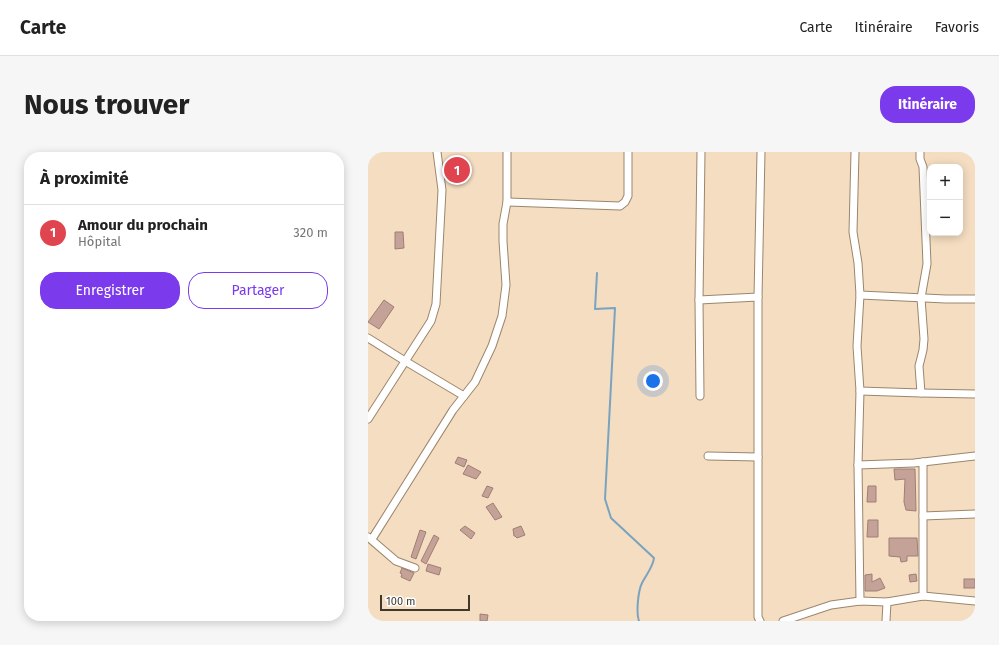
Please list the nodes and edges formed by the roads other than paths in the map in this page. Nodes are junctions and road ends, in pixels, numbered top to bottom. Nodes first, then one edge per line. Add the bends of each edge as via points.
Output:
1 (437, 152) edge
2 (507, 152) edge
3 (628, 152) edge
4 (701, 152) edge
5 (760, 152) edge
6 (855, 152) edge
7 (920, 152) edge
8 (507, 202) junction
9 (860, 295) junction
10 (758, 297) junction
11 (921, 298) junction
12 (975, 299) edge
13 (699, 300) junction
14 (368, 338) edge
15 (405, 362) junction
16 (860, 391) junction
17 (921, 393) junction
18 (975, 394) edge
19 (464, 396) junction
20 (700, 396) dead end
21 (368, 418) edge
22 (708, 456) dead end
23 (975, 456) edge
24 (758, 457) junction
25 (923, 462) junction
26 (858, 465) junction
27 (975, 514) edge
28 (923, 516) junction
29 (370, 538) edge
30 (415, 568) dead end
31 (923, 596) junction
32 (860, 601) junction
33 (975, 601) edge
34 (886, 602) junction
35 (760, 621) edge
36 (783, 621) edge
37 (886, 621) edge

1 - 15 street via 442,190 436,304 431,321
2 - 8 street
3 - 8 street via 628,196 623,205
4 - 13 street
5 - 10 street
6 - 9 street via 853,232
7 - 11 street via 923,167 927,264
8 - 19 street via 503,224 506,285 502,316 476,382
9 - 11 street
9 - 16 street
10 - 13 street
10 - 24 street
11 - 12 street
11 - 17 street via 924,339 919,366
13 - 20 street
14 - 15 street
15 - 19 street
15 - 21 street
16 - 17 street
16 - 26 street
17 - 18 street
19 - 29 street
22 - 24 street
23 - 25 street
24 - 35 street
25 - 26 street
25 - 28 street
26 - 32 street
27 - 28 street
28 - 31 street
29 - 30 street via 396,561
31 - 33 street
31 - 34 street
32 - 34 street
32 - 36 street via 831,605
34 - 37 street

